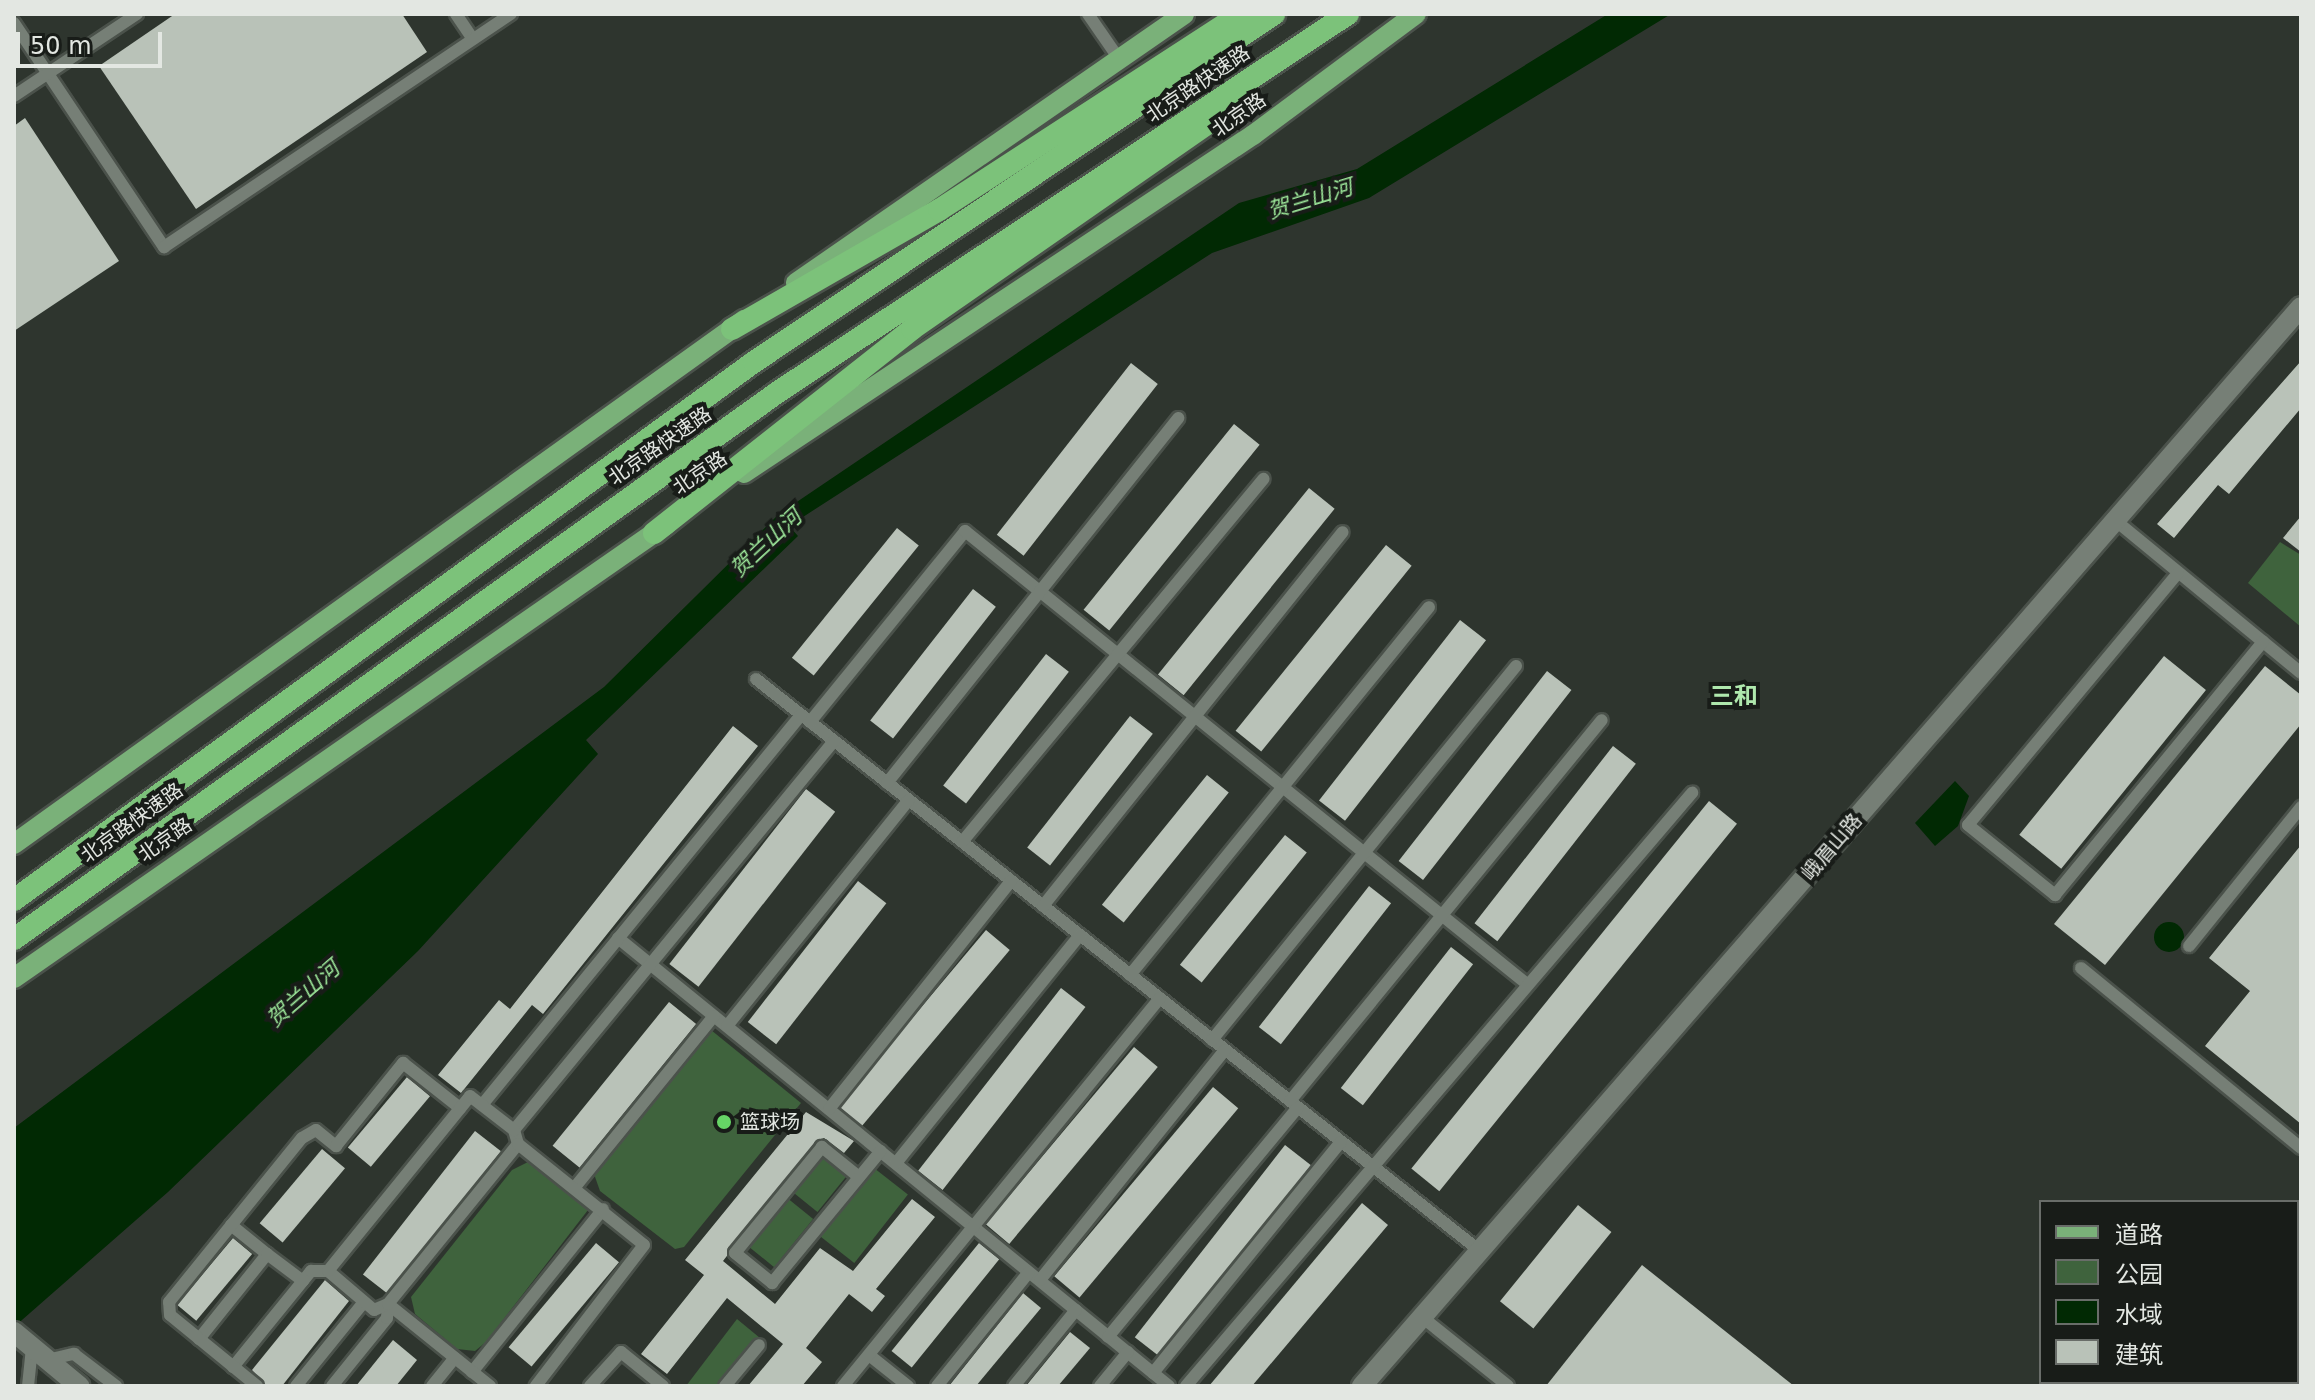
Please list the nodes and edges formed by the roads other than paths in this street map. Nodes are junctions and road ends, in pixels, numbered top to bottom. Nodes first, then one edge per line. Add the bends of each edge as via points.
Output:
1 (137, 14) edge
2 (456, 14) edge
3 (511, 14) edge
4 (1088, 14) edge
5 (1184, 14) edge
6 (1241, 14) edge
7 (1274, 14) edge
8 (1416, 14) edge
9 (1344, 16) edge
10 (14, 23) edge
11 (473, 39) junction
12 (1117, 56) junction
13 (48, 74) junction
14 (14, 96) edge
15 (2301, 307) edge
16 (732, 329) junction
17 (1178, 418) dead end
18 (1263, 479) dead end
19 (2116, 521) junction
20 (1343, 532) dead end
21 (654, 533) junction
22 (2178, 573) junction
23 (1040, 591) junction
24 (1429, 607) dead end
25 (2263, 642) junction
26 (1117, 654) junction
27 (1516, 666) dead end
28 (2301, 673) edge
29 (756, 679) dead end
30 (1195, 717) junction
31 (806, 719) junction
32 (1602, 720) dead end
33 (834, 741) junction
34 (887, 783) junction
35 (1282, 787) junction
36 (1692, 793) dead end
37 (909, 800) junction
38 (2301, 807) edge
39 (962, 842) junction
40 (14, 844) edge
41 (1364, 853) junction
42 (1011, 881) junction
43 (14, 900) edge
44 (1043, 906) junction
45 (1441, 916) junction
46 (1080, 935) junction
47 (618, 938) junction
48 (14, 939) edge
49 (2189, 946) dead end
50 (650, 964) junction
51 (2081, 968) dead end
52 (1130, 975) junction
53 (14, 978) edge
54 (1527, 984) junction
55 (1160, 998) junction
56 (714, 1016) junction
57 (727, 1026) junction
58 (1212, 1040) junction
59 (1225, 1050) junction
60 (1294, 1104) junction
61 (482, 1105) junction
62 (460, 1108) junction
63 (829, 1109) junction
64 (514, 1130) junction
65 (1341, 1142) junction
66 (518, 1144) junction
67 (2301, 1148) edge
68 (881, 1151) junction
69 (896, 1163) junction
70 (1372, 1165) junction
71 (859, 1177) junction
72 (575, 1187) junction
73 (603, 1209) junction
74 (231, 1225) junction
75 (974, 1226) junction
76 (1480, 1251) junction
77 (267, 1254) junction
78 (328, 1271) junction
79 (1034, 1276) junction
80 (303, 1281) junction
81 (364, 1302) junction
82 (388, 1304) junction
83 (1076, 1310) junction
84 (1422, 1317) junction
85 (14, 1332) edge
86 (1108, 1337) junction
87 (199, 1339) junction
88 (759, 1345) dead end
89 (1128, 1352) junction
90 (40, 1353) junction
91 (869, 1355) junction
92 (455, 1358) junction
93 (233, 1367) junction
94 (472, 1372) junction
95 (1153, 1373) junction
96 (28, 1386) edge
97 (79, 1386) edge
98 (116, 1386) edge
99 (257, 1386) edge
100 (296, 1386) edge
101 (332, 1386) edge
102 (432, 1386) edge
103 (490, 1386) edge
104 (536, 1386) edge
105 (590, 1386) edge
106 (663, 1386) edge
107 (725, 1386) edge
108 (843, 1386) edge
109 (908, 1386) edge
110 (937, 1386) edge
111 (1014, 1386) edge
112 (1100, 1386) edge
113 (1169, 1386) edge
114 (1186, 1386) edge
115 (1362, 1386) edge
116 (1508, 1386) edge

1 - 13 lane
2 - 11 lane
3 - 11 lane
4 - 12 lane
5 - 12 main road
6 - 16 highway via 939,210
7 - 43 highway, 北京路快速路 via 754,362
8 - 21 main road, 北京路 via 1253,135
9 - 21 highway via 1216,121 912,329
9 - 48 highway, 北京路快速路 via 778,392
10 - 13 lane
11 - 13 lane via 164,247
12 - 16 main road
13 - 14 lane
15 - 19 street, 峨眉山路
16 - 40 main road
17 - 23 lane
18 - 26 lane
19 - 22 lane
19 - 76 street, 峨眉山路
20 - 30 lane
21 - 53 main road, 北京路
22 - 25 lane
22 - 25 lane via 1968,825 2055,895
23 - 26 lane
23 - 31 lane via 965,531
23 - 34 lane
24 - 35 lane
25 - 28 lane
26 - 30 lane
26 - 39 lane
27 - 41 lane
29 - 31 lane
30 - 35 lane
30 - 44 lane
31 - 33 lane
31 - 47 lane
32 - 45 lane
33 - 34 lane
33 - 50 lane
34 - 37 lane
35 - 41 lane
35 - 52 lane
36 - 54 lane
37 - 39 lane
37 - 57 lane
38 - 49 lane
39 - 42 lane
41 - 45 lane
41 - 58 lane
42 - 44 lane
42 - 63 lane
44 - 46 lane
45 - 54 lane
45 - 60 lane
46 - 52 lane
46 - 69 lane
47 - 50 lane
47 - 61 lane
50 - 56 lane
50 - 64 lane
51 - 67 lane
52 - 55 lane
54 - 70 lane
55 - 58 lane
55 - 75 lane
56 - 57 lane
56 - 72 lane
57 - 63 lane
58 - 59 lane
59 - 60 lane
59 - 79 lane
60 - 65 lane
60 - 86 lane
61 - 62 lane via 470,1096
61 - 64 lane
62 - 74 lane via 403,1063 336,1146 309,1132
62 - 78 lane
63 - 68 lane
64 - 66 lane
65 - 70 lane
65 - 95 lane
66 - 72 lane
66 - 82 lane
68 - 69 lane
68 - 71 lane
69 - 75 lane
70 - 76 lane
70 - 114 lane
71 - 71 lane via 822,1147 735,1253 772,1283
72 - 73 lane
73 - 94 lane
73 - 104 lane via 638,1236 642,1254
74 - 77 lane
74 - 87 lane via 169,1302 170,1315
75 - 79 lane
75 - 91 lane
76 - 84 street, 峨眉山路
77 - 80 lane
77 - 87 lane
78 - 80 lane via 311,1271
78 - 81 lane
79 - 83 lane
79 - 110 lane
80 - 93 lane
81 - 82 lane via 374,1310
81 - 100 lane
82 - 92 lane
82 - 101 lane via 387,1318
83 - 86 lane
83 - 111 lane
84 - 115 street, 峨眉山路
84 - 116 lane
85 - 90 street
86 - 89 lane
87 - 93 lane
88 - 107 lane
89 - 95 lane
89 - 112 lane
90 - 96 lane
90 - 97 street
90 - 98 lane via 74,1354
91 - 108 lane
91 - 109 lane
92 - 94 lane
92 - 102 lane
93 - 99 lane
94 - 103 lane
95 - 113 lane
105 - 106 lane via 621,1352

